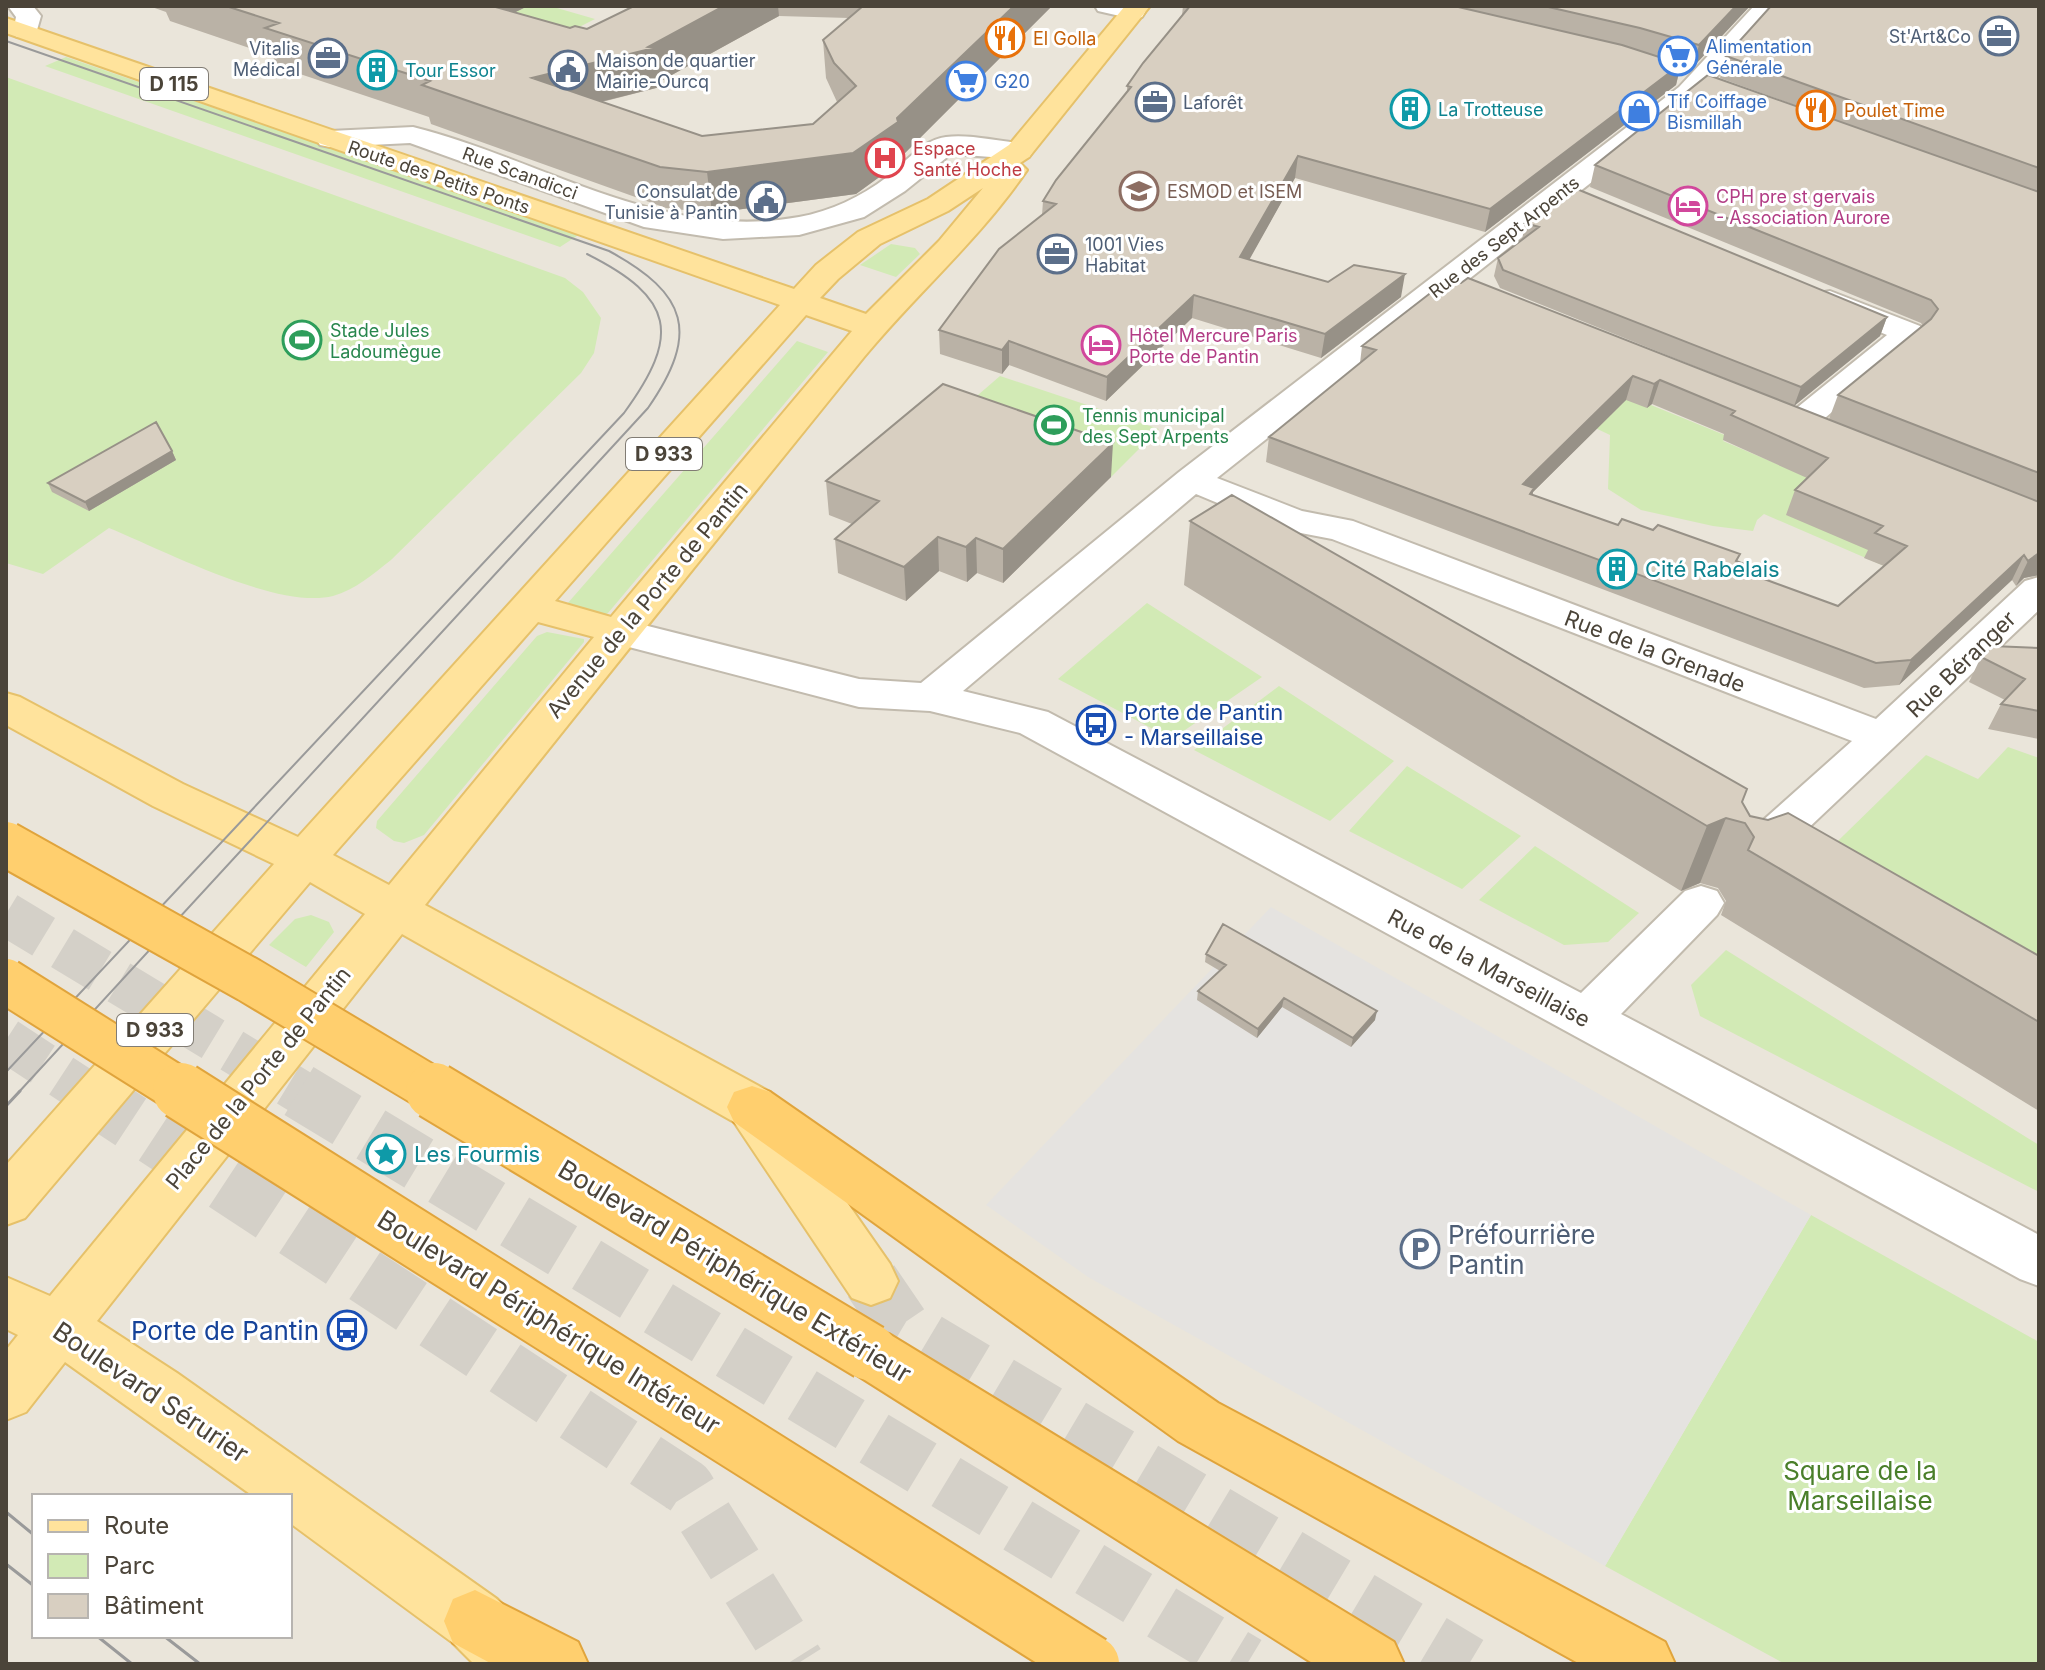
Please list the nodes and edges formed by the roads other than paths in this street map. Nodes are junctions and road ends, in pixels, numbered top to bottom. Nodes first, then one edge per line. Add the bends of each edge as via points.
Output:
1 (20, 6) edge
2 (1767, 6) edge
3 (1126, 8) edge
4 (16, 29) edge
5 (330, 139) junction
6 (1019, 151) junction
7 (1565, 190) junction
8 (1602, 204) edge
9 (1447, 281) junction
10 (1807, 290) edge
11 (1487, 297) edge
12 (800, 301) junction
13 (872, 327) junction
14 (1800, 422) edge
15 (1192, 480) junction
16 (1293, 521) junction
17 (1314, 563) edge
18 (2039, 589) edge
19 (527, 606) junction
20 (620, 632) junction
21 (930, 697) junction
22 (6, 707) edge
23 (1882, 737) junction
24 (1742, 812) edge
25 (1776, 834) junction
26 (6, 844) edge
27 (304, 859) junction
28 (1740, 866) edge
29 (1701, 903) edge
30 (394, 907) junction
31 (6, 981) edge
32 (1585, 1020) junction
33 (752, 1107) junction
34 (6, 1202) edge
35 (2039, 1262) edge
36 (871, 1281) tunnel mouth
37 (6, 1302) edge
38 (59, 1327) junction
39 (6, 1393) edge
40 (475, 1621) junction
41 (520, 1664) edge
42 (556, 1664) edge
43 (1091, 1664) edge
44 (1372, 1664) edge
45 (1643, 1664) edge

1 - 4 street via 29,16
2 - 7 street, Rue des Sept Arpents via 1702,83
3 - 6 main road, D 933
4 - 5 main road, Route des Petits Ponts / D 115
5 - 6 street, Rue Scandicci via 413,135 654,221 723,230 799,226 854,211 948,145
5 - 12 main road, Route des Petits Ponts / D 115
6 - 12 main road, D 933 via 938,205 869,238
6 - 13 main road, Avenue de la Porte de Pantin / D 933 via 1011,175
7 - 8 street
7 - 9 street, Rue des Sept Arpents
9 - 11 street
9 - 15 street, Rue des Sept Arpents
10 - 14 street via 1909,333
12 - 13 main road, Route des Petits Ponts / D 115
12 - 19 main road, D 933
13 - 20 main road, Avenue de la Porte de Pantin / D 933
15 - 16 street, Rue de la Grenade
15 - 21 street, Rue des Sept Arpents
16 - 17 street
16 - 23 street, Rue de la Grenade via 1340,529
18 - 23 street, Rue Béranger via 2005,645
19 - 20 main road
19 - 27 main road, D 933
20 - 21 street, Rue de la Marseillaise via 859,693
20 - 30 main road, Avenue de la Porte de Pantin / D 933
21 - 32 street, Rue de la Marseillaise via 1033,722
22 - 27 main road via 168,795
23 - 25 street
24 - 25 street
25 - 28 street
26 - 44 highway, Boulevard Périphérique Extérieur, bridge via 263,988 672,1231
27 - 30 main road
27 - 34 main road, D 933
29 - 32 street
30 - 33 main road
30 - 38 main road, Place de la Porte de Pantin / D 933
31 - 43 highway, Boulevard Périphérique Intérieur, bridge
32 - 35 street, Rue de la Marseillaise
33 - 36 main road
33 - 45 highway via 1198,1422
37 - 38 main road, Boulevard Sérurier
38 - 39 main road, Place de la Porte de Pantin
38 - 40 main road, Boulevard Sérurier
40 - 41 main road, Boulevard Sérurier
40 - 42 highway

